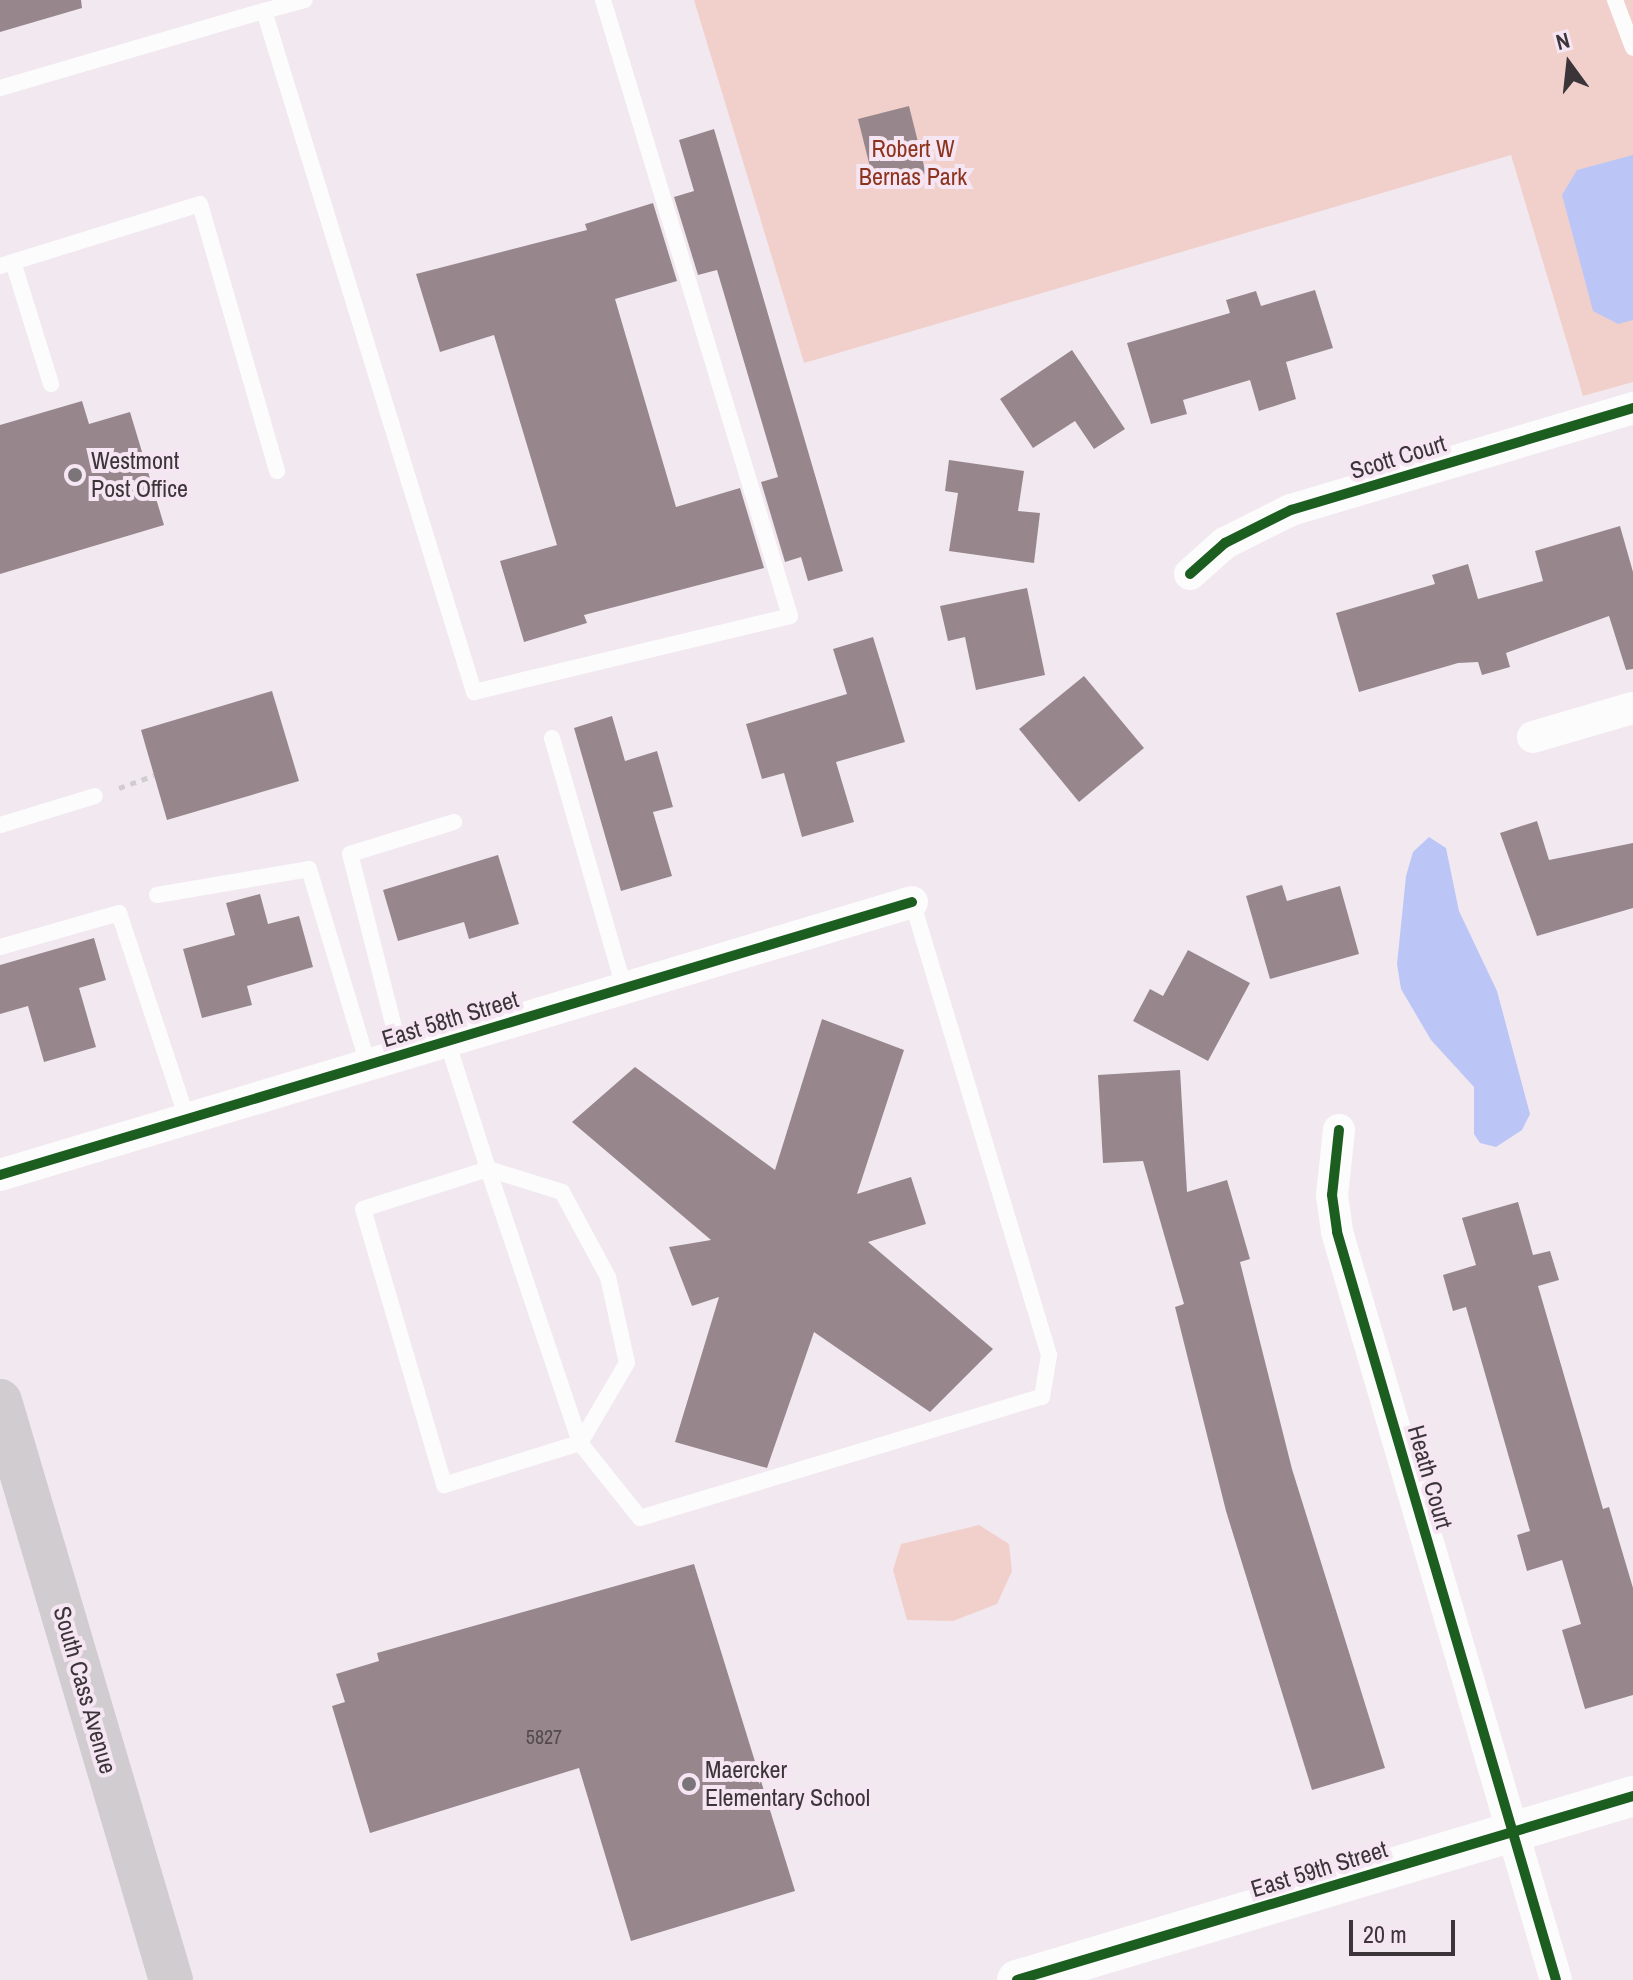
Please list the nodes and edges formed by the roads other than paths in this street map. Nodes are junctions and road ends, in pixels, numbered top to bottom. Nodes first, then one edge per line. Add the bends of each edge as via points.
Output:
1 (305, 0) edge
2 (603, 0) edge
3 (1615, 0) edge
4 (264, 11) junction
5 (1633, 48) edge
6 (0, 88) edge
7 (6, 264) edge
8 (51, 384) dead end
9 (1633, 408) edge
10 (277, 471) dead end
11 (1190, 574) dead end
12 (1633, 708) edge
13 (1533, 737) dead end
14 (552, 738) dead end
15 (95, 796) road end
16 (454, 822) dead end
17 (0, 825) edge
18 (157, 895) dead end
19 (912, 902) joint
20 (0, 947) edge
21 (624, 988) junction
22 (447, 1041) junction
23 (401, 1055) junction
24 (368, 1065) junction
25 (187, 1119) junction
26 (1339, 1130) dead end
27 (488, 1169) junction
28 (0, 1175) edge
29 (0, 1401) edge
30 (580, 1443) junction
31 (7, 1448) edge
32 (1633, 1796) edge
33 (1512, 1832) junction
34 (171, 1980) edge
35 (1017, 1980) edge
36 (1556, 1980) edge

1 - 4 lane
2 - 4 lane via 790,616 474,692
3 - 5 lane
4 - 6 lane
7 - 8 lane
7 - 10 lane via 200,204
9 - 11 street, Scott Court via 1291,510 1225,543
12 - 13 street
14 - 21 lane
15 - 17 lane
16 - 23 lane via 350,854
18 - 24 lane via 309,869
19 - 21 street, East 58th Street
19 - 30 lane via 1049,1355 1042,1397 640,1518
20 - 25 lane via 119,913
21 - 22 street, East 58th Street
22 - 23 street, East 58th Street
22 - 27 lane
23 - 24 street, East 58th Street
24 - 25 street, East 58th Street
25 - 28 street, East 58th Street
26 - 33 street, Heath Court via 1332,1195 1337,1232
27 - 30 lane
27 - 30 lane via 562,1192 608,1277 627,1363
27 - 30 lane via 363,1209 444,1485
29 - 31 main road, South Cass Avenue
31 - 34 main road, South Cass Avenue
32 - 33 street, East 59th Street
33 - 35 street, East 59th Street
33 - 36 street, Heath Court

